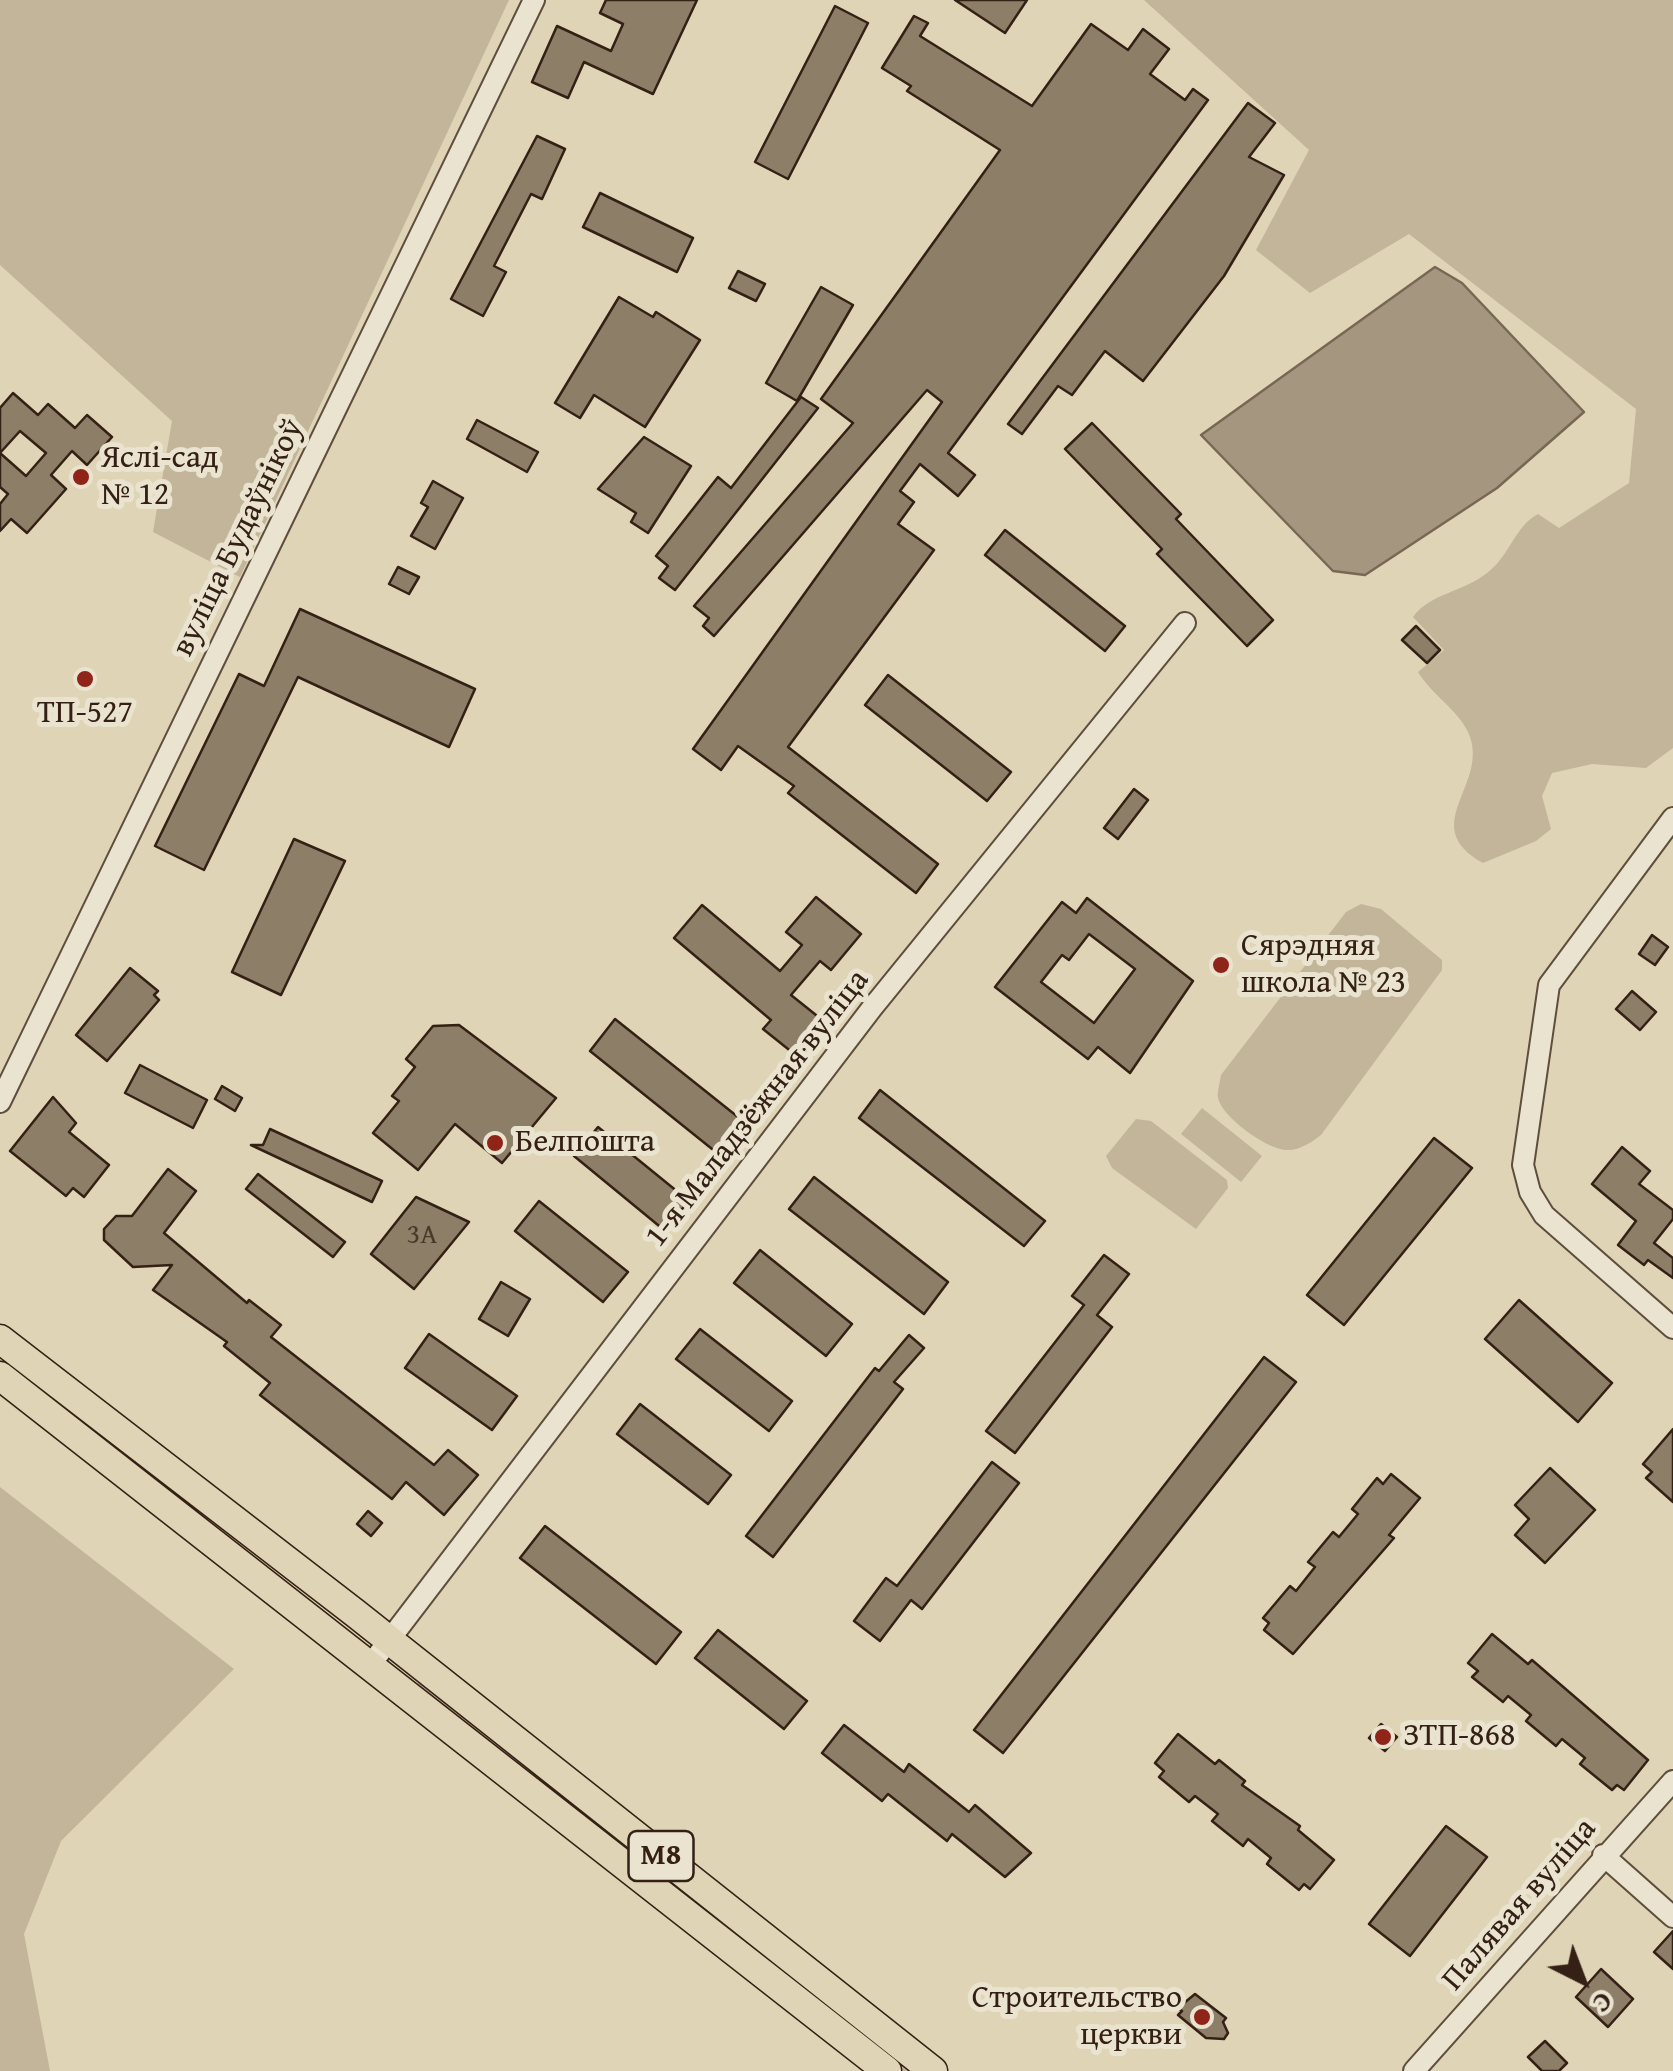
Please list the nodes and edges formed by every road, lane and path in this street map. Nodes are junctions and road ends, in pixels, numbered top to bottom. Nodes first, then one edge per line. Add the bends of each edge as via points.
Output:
1 (534, 0) edge
2 (1185, 623) dead end
3 (1673, 818) edge
4 (0, 1102) edge
5 (1673, 1328) edge
6 (0, 1340) edge
7 (0, 1376) edge
8 (389, 1640) junction
9 (371, 1664) junction
10 (1673, 1781) edge
11 (1603, 1855) junction
12 (1673, 1917) edge
13 (887, 2071) edge
14 (933, 2071) edge
15 (1414, 2071) edge

1 - 4 street, вуліца Будаўнікоў
2 - 8 street, 1-я Маладзёжная вуліца via 872,1008
3 - 5 street via 1549,986 1523,1165 1544,1215
6 - 8 highway, М8
7 - 9 highway, М8
8 - 9 street, 1-я Маладзёжная вуліца
8 - 14 highway, М8
9 - 13 highway, М8
10 - 11 street, Палявая вуліца
11 - 12 street
11 - 15 street, Палявая вуліца

